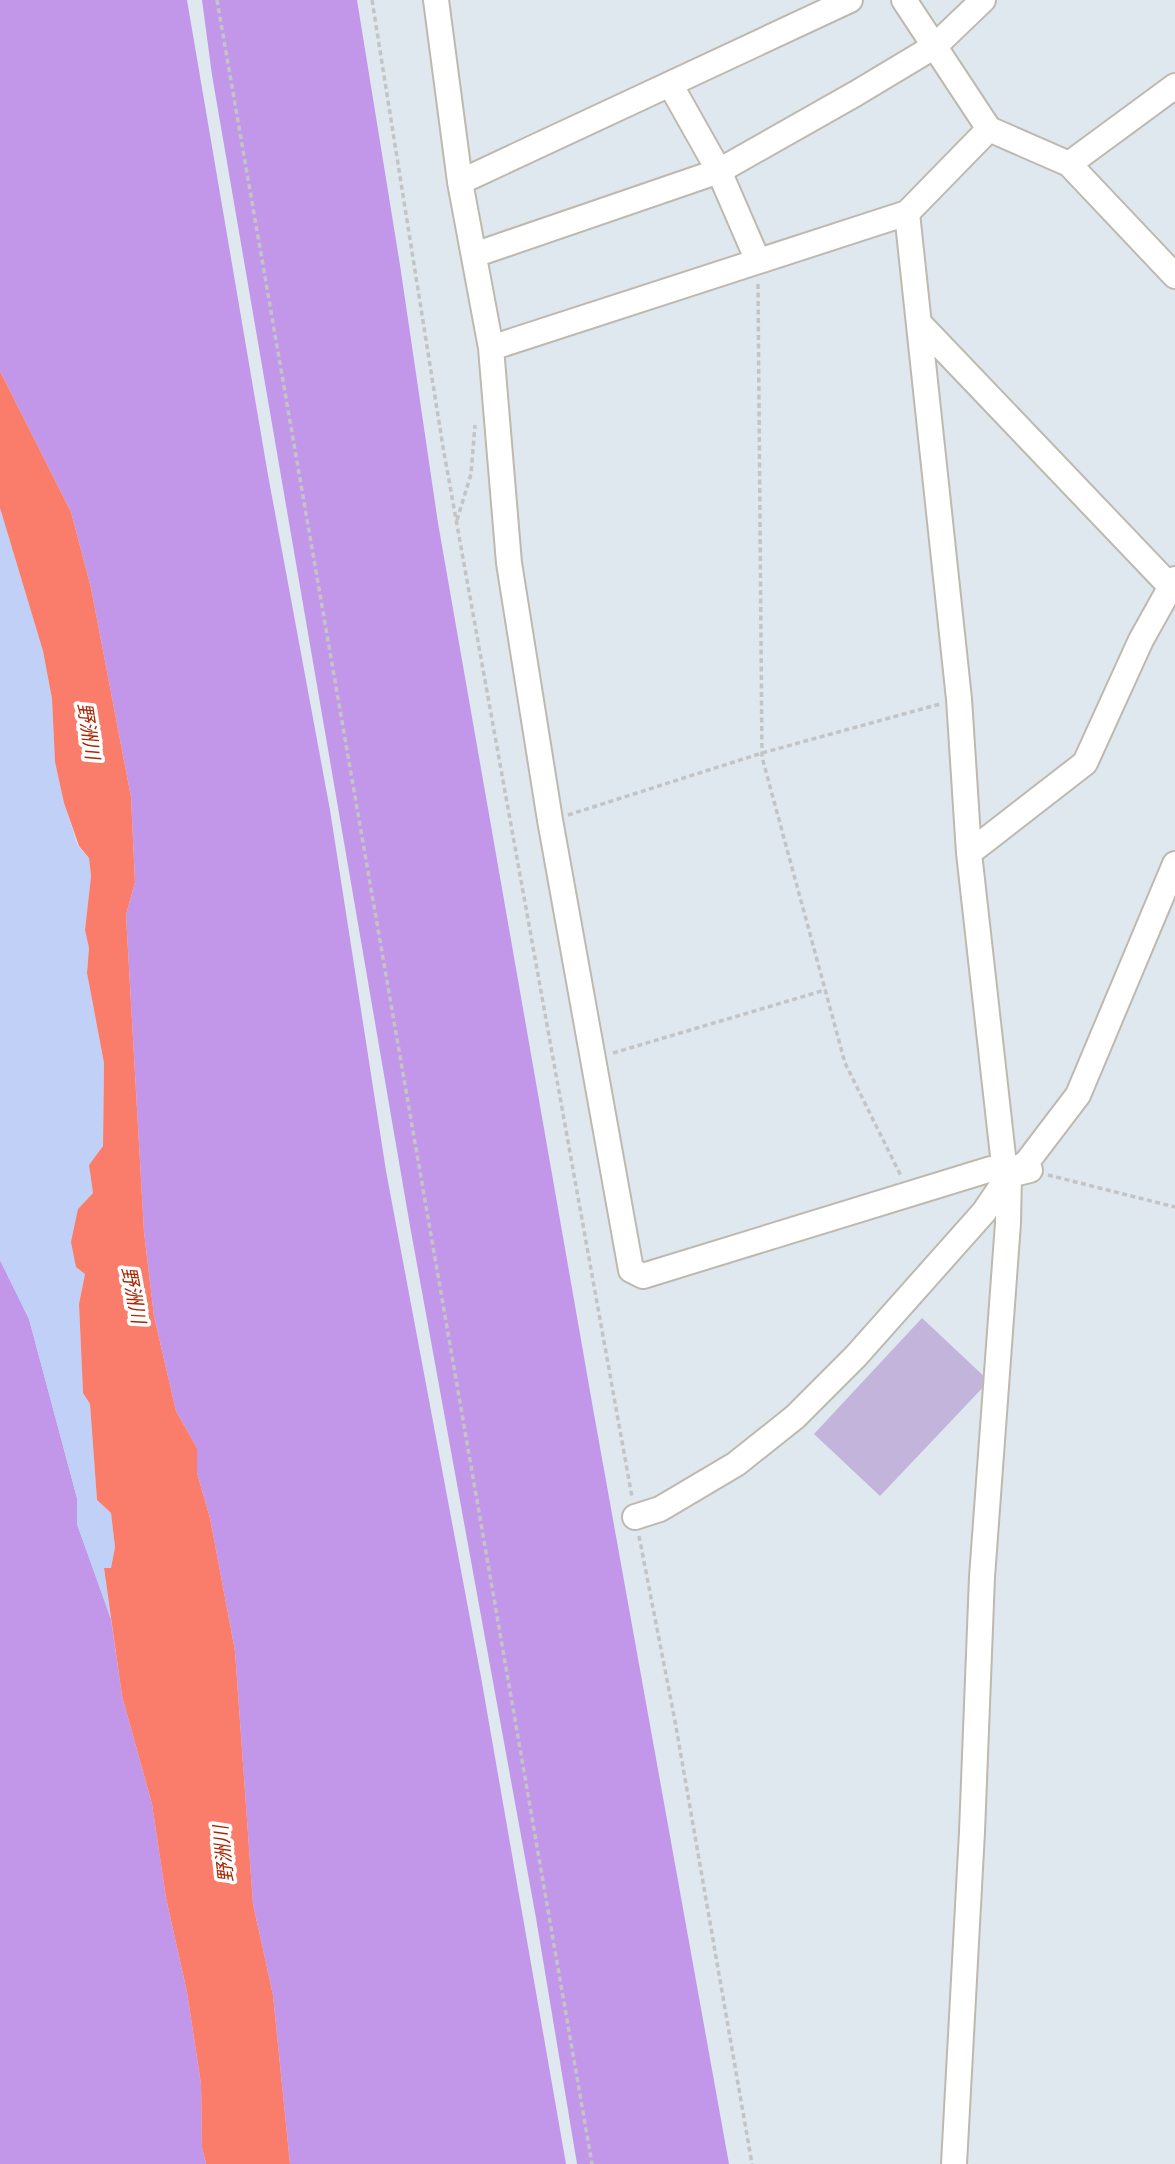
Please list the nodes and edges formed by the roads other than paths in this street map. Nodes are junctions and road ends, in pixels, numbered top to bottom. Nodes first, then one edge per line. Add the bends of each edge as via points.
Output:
1 (436, 0) edge
2 (850, 0) edge
3 (904, 0) edge
4 (983, 0) edge
5 (935, 46) junction
6 (670, 84) junction
7 (1175, 86) edge
8 (989, 129) junction
9 (1069, 164) junction
10 (719, 171) junction
11 (460, 182) junction
12 (907, 213) junction
13 (474, 255) junction
14 (758, 261) junction
15 (1175, 276) edge
16 (919, 323) junction
17 (491, 348) junction
18 (1173, 583) edge
19 (969, 853) junction
20 (1175, 864) edge
21 (1019, 1173) junction
22 (635, 1517) road end
23 (954, 2164) edge

1 - 11 street
2 - 6 street
3 - 5 street
4 - 5 street
5 - 8 street
5 - 10 street
6 - 10 street
6 - 11 street
7 - 9 street
8 - 9 street
8 - 12 street
9 - 15 street
10 - 13 street
10 - 14 street
11 - 13 street
12 - 14 street
12 - 16 street
13 - 17 street
14 - 17 street
16 - 18 street
16 - 19 street via 959,699
17 - 21 street via 509,563 631,1270 643,1276 991,1169
18 - 19 street via 1141,640 1085,763
19 - 21 street via 1003,1156
20 - 21 street via 1078,1095
21 - 22 street via 856,1356 795,1417 736,1464 660,1509
21 - 23 street via 1007,1237 982,1577

